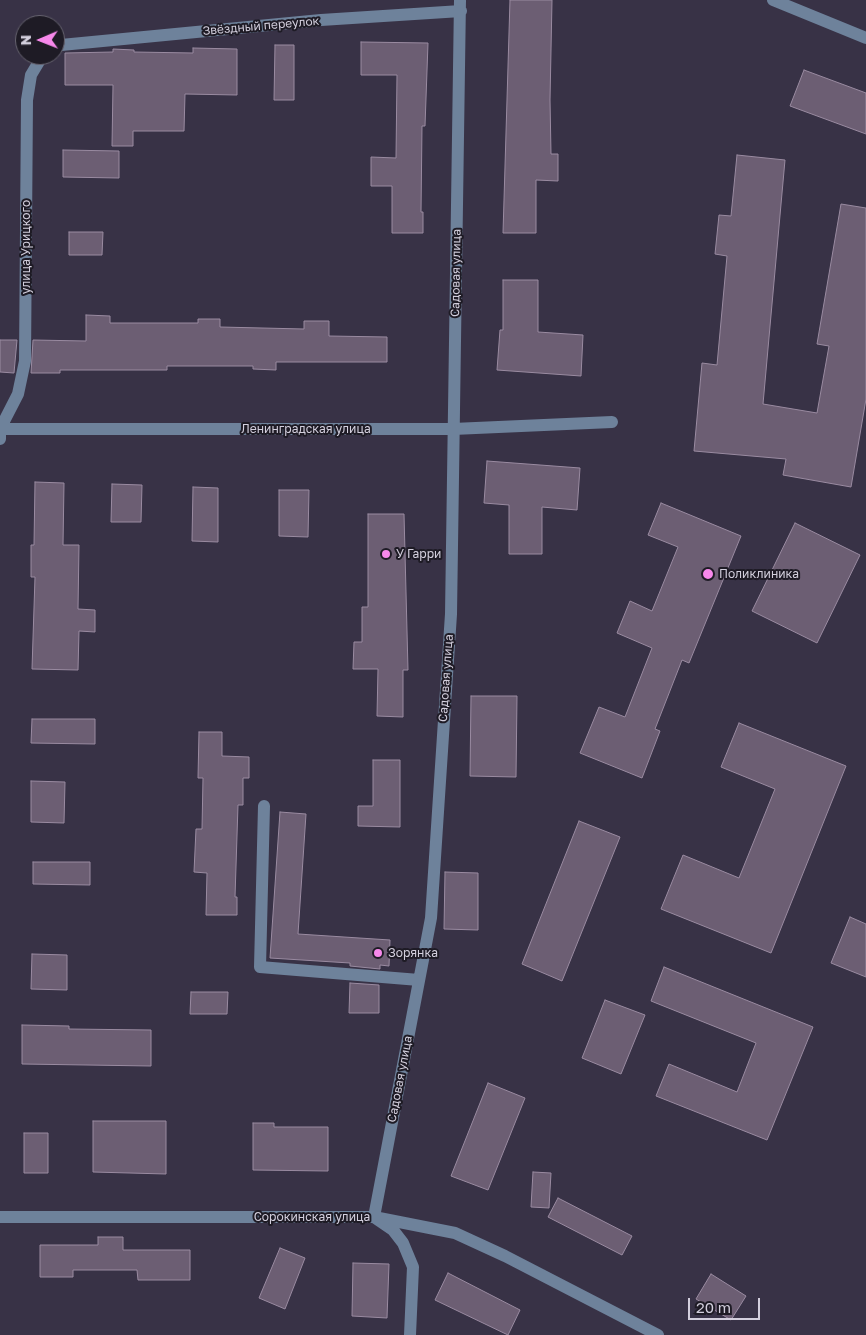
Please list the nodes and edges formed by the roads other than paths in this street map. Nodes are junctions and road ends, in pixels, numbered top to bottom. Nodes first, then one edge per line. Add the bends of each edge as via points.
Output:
1 (773, 0) edge
2 (461, 6) edge
3 (866, 38) edge
4 (65, 46) edge
5 (37, 65) edge
6 (612, 422) dead end
7 (453, 429) junction
8 (0, 430) edge
9 (0, 439) edge
10 (264, 806) dead end
11 (418, 980) junction
12 (0, 1217) edge
13 (374, 1217) junction
14 (410, 1335) edge
15 (658, 1335) edge

1 - 3 street
2 - 4 street, Звёздный переулок
2 - 7 street, Садовая улица
5 - 8 street, улица Урицкого via 31,75 27,100 25,361 18,394
6 - 7 street, Ленинградская улица
7 - 8 street, Ленинградская улица
7 - 11 street, Садовая улица via 451,614 431,918
8 - 9 street, улица Урицкого
10 - 11 street via 260,967
11 - 13 street, Садовая улица
12 - 13 street, Сорокинская улица
13 - 14 street via 393,1230 403,1243 413,1267
13 - 15 street, Сорокинская улица via 455,1233

